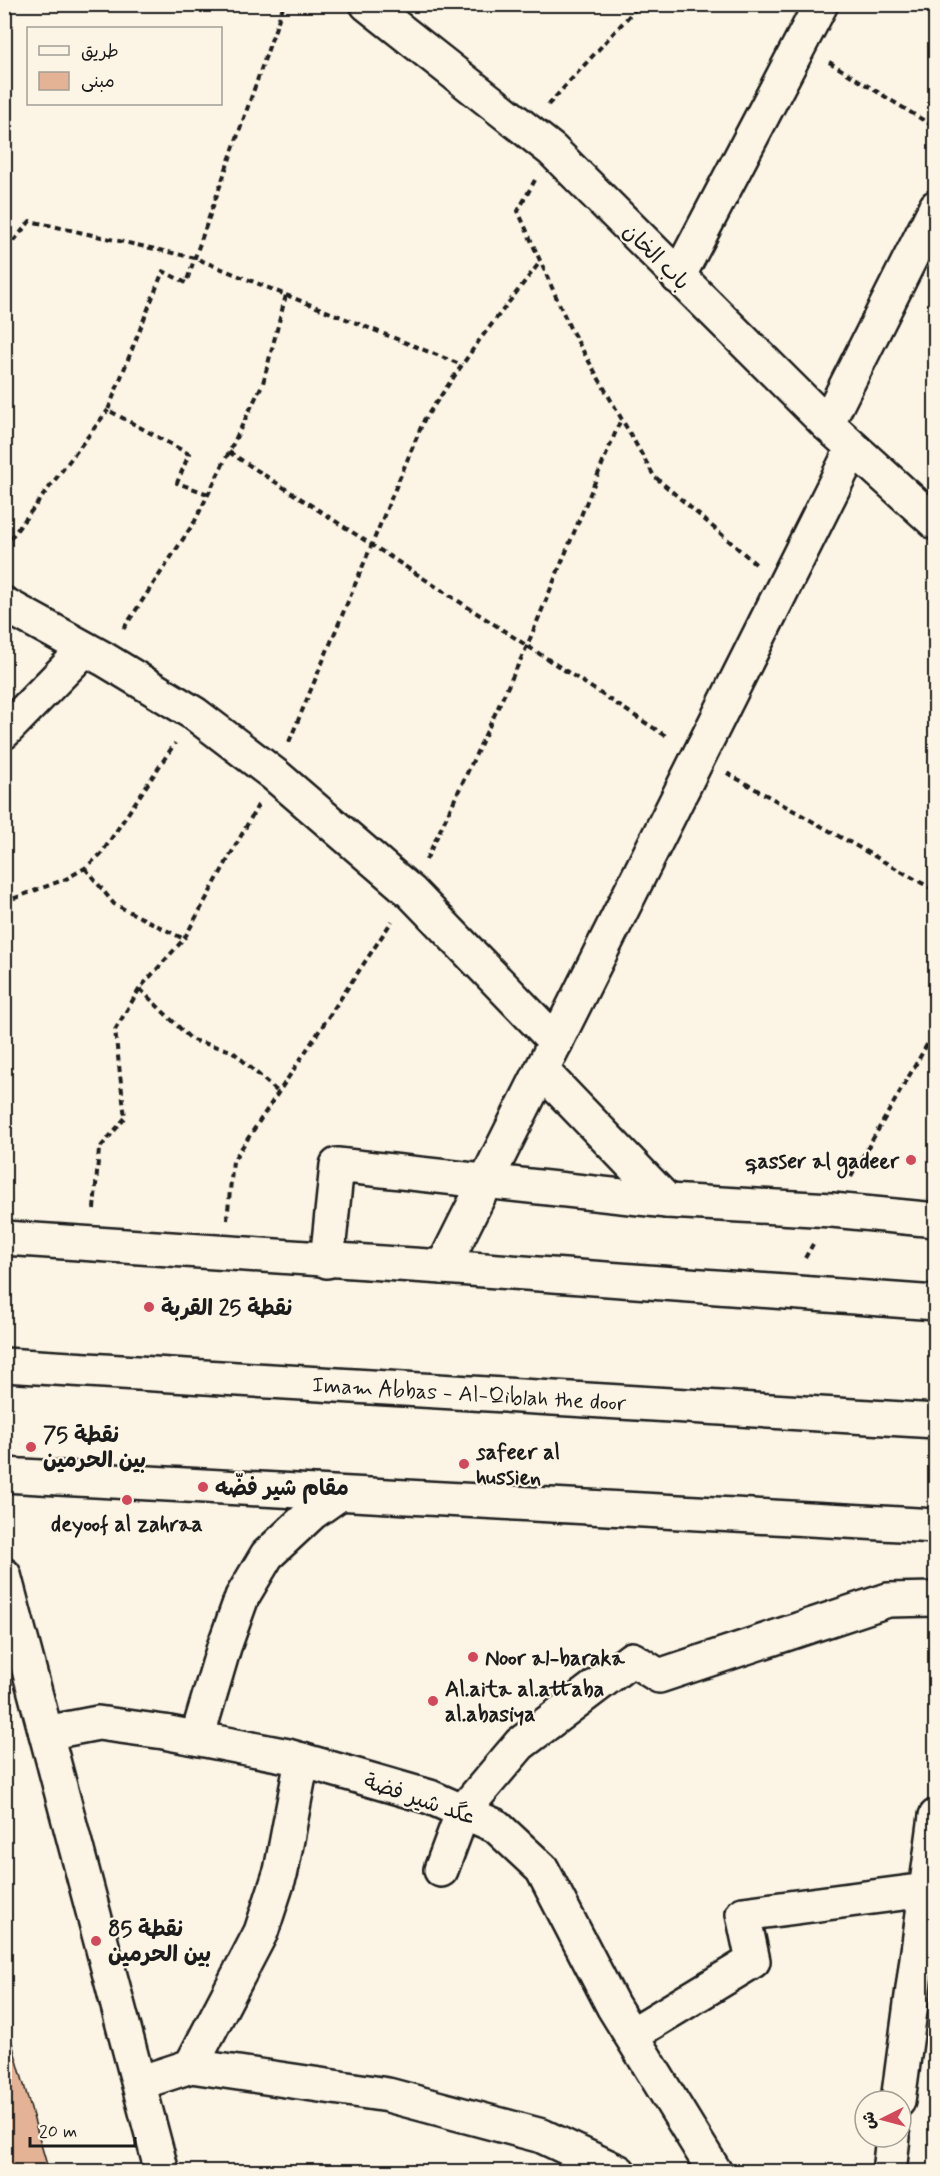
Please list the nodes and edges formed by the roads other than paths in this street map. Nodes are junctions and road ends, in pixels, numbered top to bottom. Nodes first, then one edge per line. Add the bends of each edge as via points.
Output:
1 (367, 4) edge
2 (821, 4) edge
3 (936, 207) edge
4 (678, 277) junction
5 (827, 424) junction
6 (853, 448) junction
7 (936, 523) edge
8 (4, 604) edge
9 (94, 655) junction
10 (4, 732) edge
11 (556, 1042) junction
12 (542, 1071) junction
13 (486, 1180) junction
14 (667, 1201) junction
15 (936, 1220) edge
16 (4, 1239) edge
17 (327, 1261) junction
18 (444, 1267) junction
19 (936, 1303) edge
20 (4, 1365) edge
21 (936, 1421) edge
22 (4, 1474) edge
23 (339, 1494) junction
24 (936, 1526) edge
25 (4, 1575) edge
26 (936, 1599) edge
27 (46, 1732) junction
28 (197, 1738) junction
29 (302, 1760) junction
30 (463, 1811) junction
31 (936, 1816) edge
32 (441, 1870) dead end
33 (926, 1890) junction
34 (631, 2035) junction
35 (191, 2066) junction
36 (139, 2083) junction
37 (900, 2089) edge
38 (892, 2149) edge
39 (162, 2172) edge
40 (619, 2172) edge
41 (715, 2172) edge
42 (889, 2172) edge

1 - 4 street, باب الخان via 552,150
2 - 4 street
3 - 5 street
4 - 5 street, باب الخان
5 - 6 street, باب الخان
6 - 7 street, باب الخان
6 - 11 street
8 - 9 street
9 - 10 street
9 - 11 street via 195,714 275,774 411,892
11 - 12 street
12 - 13 street
12 - 14 street
13 - 14 street
13 - 17 street via 337,1165
13 - 18 street
14 - 15 street
16 - 17 street
17 - 18 street
18 - 19 street
20 - 21 street, Imam Abbas - Al-Qiblah the door
22 - 23 street
23 - 24 street
23 - 28 street via 267,1555 242,1597
25 - 27 street
26 - 30 street via 888,1600 659,1676 632,1659 520,1744
27 - 28 street, عگد شير فضة via 98,1723
27 - 36 street
28 - 29 street, عگد شير فضة
29 - 30 street, عگد شير فضة via 430,1797
29 - 35 street via 281,1871 261,1932
30 - 32 street
30 - 34 street, عگد شير فضة via 496,1826 542,1869
31 - 33 street
33 - 34 street via 743,1914 753,1961
33 - 37 street
34 - 41 street, عگد شير فضة
35 - 36 street
35 - 40 street via 388,2095 543,2136
36 - 39 street
38 - 42 street

